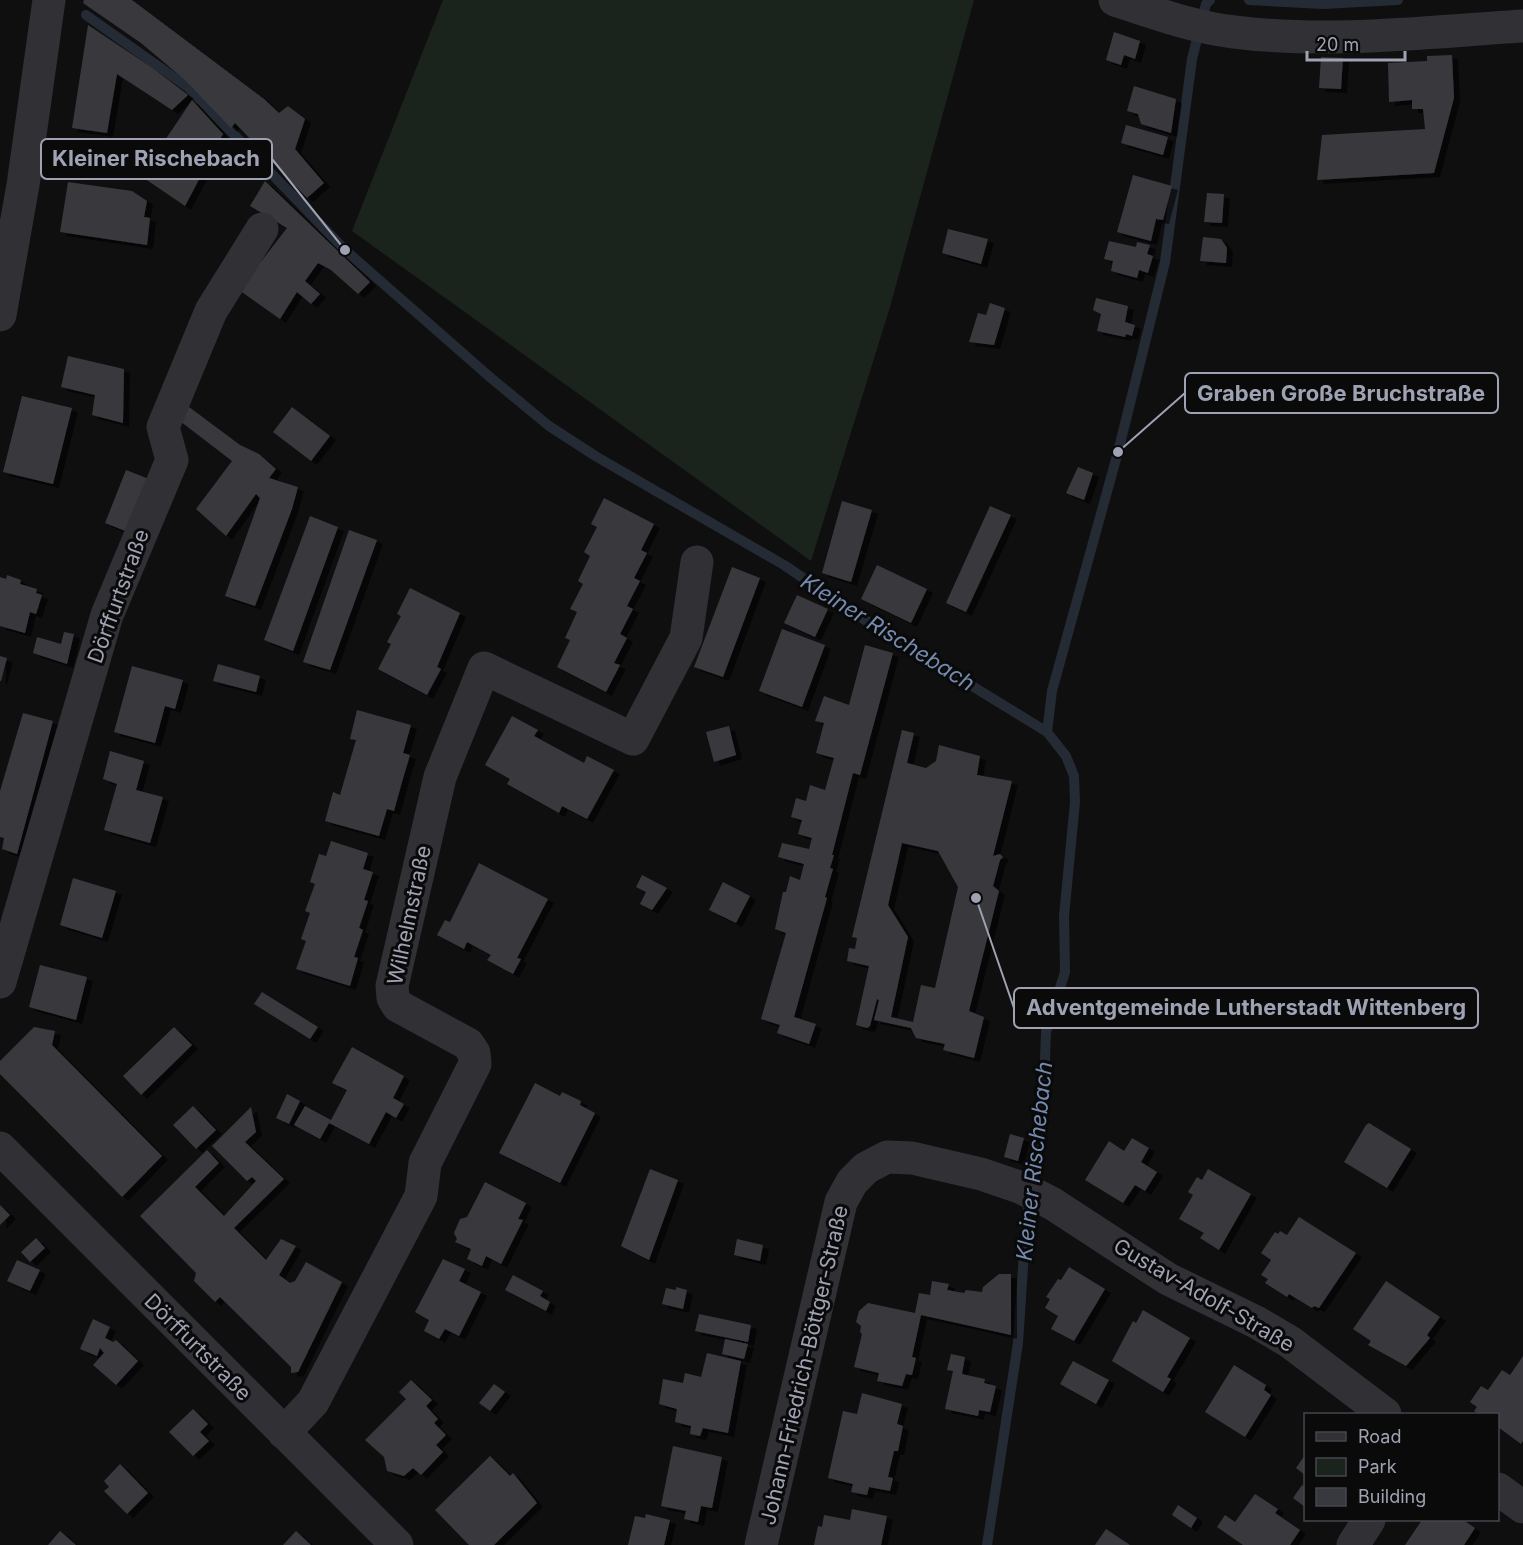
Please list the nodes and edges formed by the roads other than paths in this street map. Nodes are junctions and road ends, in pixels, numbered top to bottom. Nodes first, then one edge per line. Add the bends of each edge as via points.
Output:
1 (49, 0) edge
2 (1115, 0) edge
3 (1523, 26) edge
4 (262, 229) dead end
5 (0, 315) edge
6 (697, 562) dead end
7 (0, 982) edge
8 (0, 1148) edge
9 (912, 1158) joint
10 (1384, 1413) edge
11 (284, 1434) junction
12 (1499, 1490) edge
13 (1523, 1507) edge
14 (1368, 1521) edge
15 (397, 1545) edge
16 (761, 1545) edge
17 (1353, 1545) edge

1 - 5 street
2 - 3 street via 1198,25 1269,35 1355,36
4 - 7 street, Dörffurtstraße via 211,311 163,427 172,460 107,615
6 - 11 street, Wilhelmstraße via 686,638 633,739 484,668 441,777 392,986 398,1006 468,1044 475,1064 425,1163 421,1196 312,1402
8 - 11 street, Dörffurtstraße
9 - 10 street, Gustav-Adolf-Straße via 981,1174 1053,1204 1168,1279 1290,1342
9 - 16 street, Johann-Friedrich-Böttger-Straße via 887,1157 866,1168 841,1202
11 - 15 street, Dörffurtstraße
12 - 13 street
14 - 17 street

